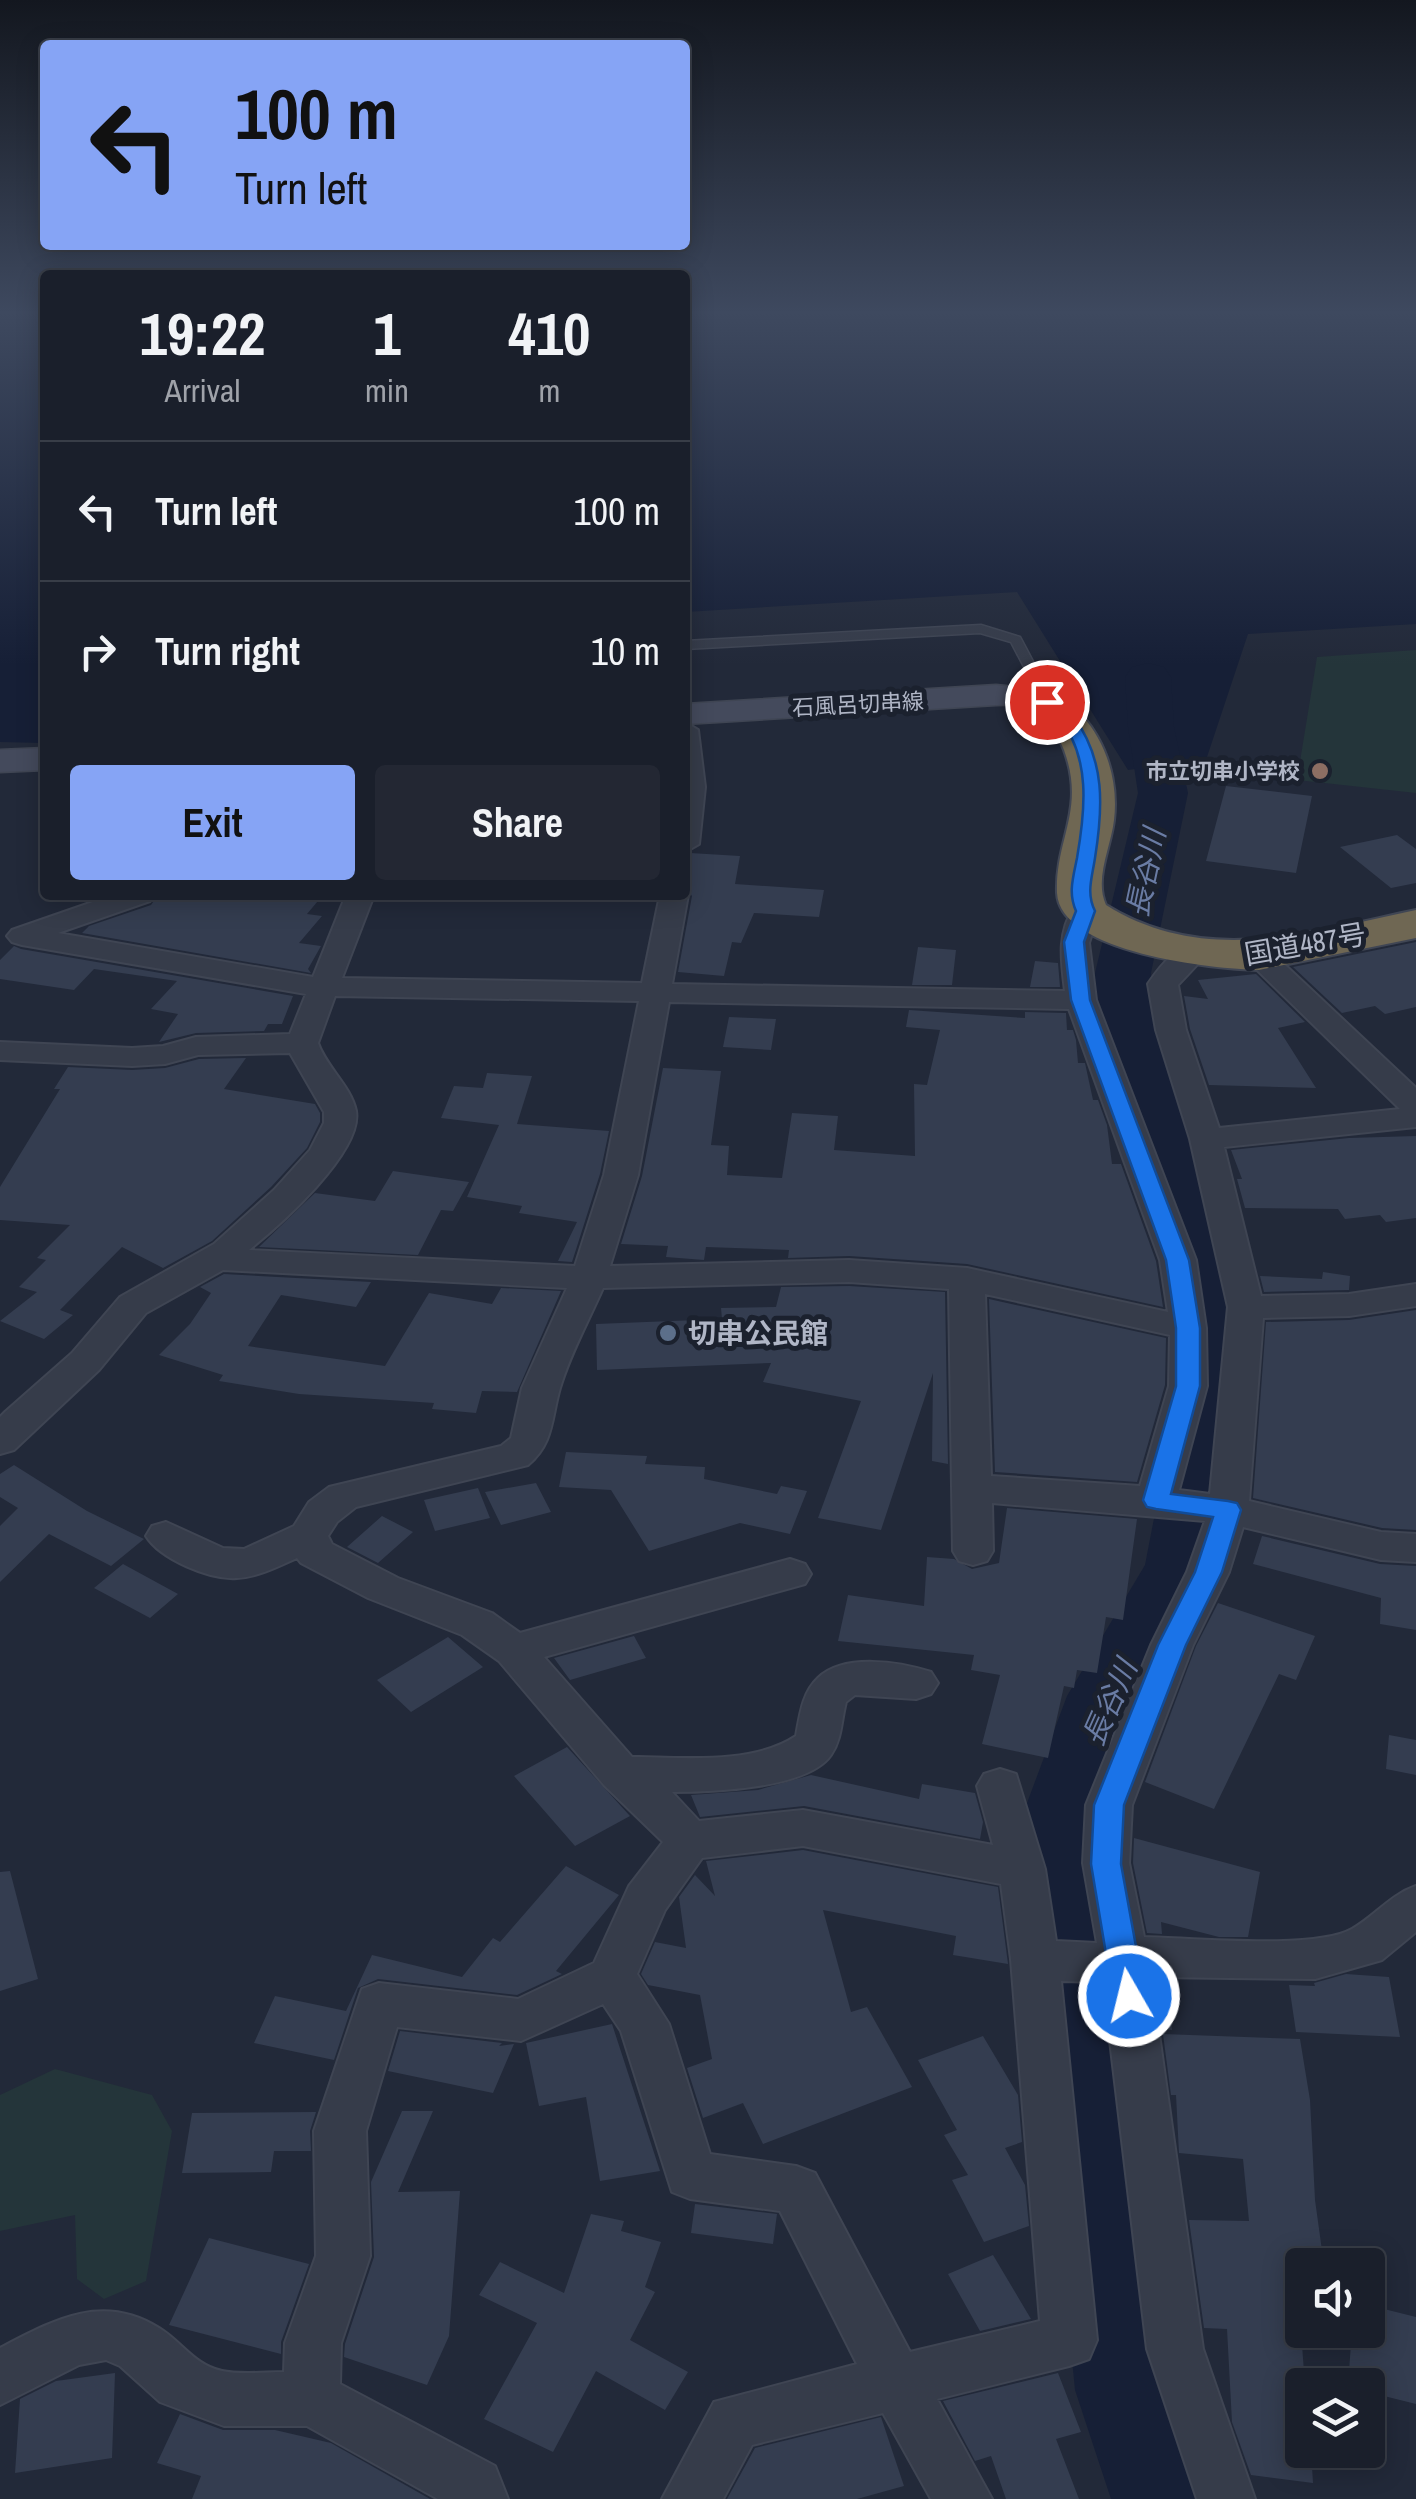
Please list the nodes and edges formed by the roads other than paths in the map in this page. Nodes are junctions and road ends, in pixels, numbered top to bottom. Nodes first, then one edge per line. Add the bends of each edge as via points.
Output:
1 (690, 644) edge
2 (1032, 697) junction
3 (690, 714) edge
4 (40, 759) edge
5 (0, 761) edge
6 (690, 762) edge
7 (690, 813) edge
8 (125, 900) edge
9 (358, 900) edge
10 (673, 900) edge
11 (1091, 916) junction
12 (1416, 924) edge
13 (11, 938) edge
14 (1182, 948) junction
15 (1259, 956) junction
16 (321, 987) junction
17 (653, 994) junction
18 (1080, 1000) junction
19 (302, 1043) junction
20 (0, 1051) edge
21 (1416, 1106) edge
22 (1416, 1116) edge
23 (1206, 1139) junction
24 (216, 1259) junction
25 (589, 1278) junction
26 (966, 1279) junction
27 (1416, 1295) edge
28 (1246, 1306) junction
29 (1188, 1328) junction
30 (0, 1440) edge
31 (971, 1488) junction
32 (1192, 1506) junction
33 (166, 1536) dead end
34 (308, 1536) junction
35 (1416, 1548) edge
36 (973, 1550) dead end
37 (790, 1574) dead end
38 (514, 1650) junction
39 (916, 1683) dead end
40 (620, 1773) junction
41 (1000, 1786) dead end
42 (687, 1842) junction
43 (1022, 1869) junction
44 (1416, 1905) edge
45 (1124, 1957) junction
46 (1036, 1959) junction
47 (612, 1977) junction
48 (0, 2378) edge
49 (897, 2384) junction
50 (312, 2399) junction
51 (479, 2499) edge
52 (691, 2499) edge
53 (963, 2499) edge
54 (1226, 2499) edge

1 - 2 lane via 981,629 1016,640 1040,686
2 - 3 main road, 石風呂切串線
2 - 11 highway via 1061,710 1084,748 1094,813 1079,898
4 - 5 main road
6 - 7 street
8 - 13 street
9 - 16 street
10 - 17 street
11 - 14 highway, 国道487号
11 - 18 street via 1074,942
12 - 15 highway, 国道487号
13 - 16 street
14 - 15 highway, 国道487号
14 - 23 street via 1163,984
15 - 21 street
16 - 17 street
16 - 19 street
17 - 18 street
17 - 25 street via 621,1175
18 - 29 street via 1178,1260
19 - 20 street via 196,1046 132,1057
19 - 24 street via 306,1060 338,1102 334,1144
22 - 23 street
23 - 28 street
24 - 25 street
24 - 30 street via 133,1305 80,1367
25 - 26 street via 849,1271
25 - 34 street via 541,1388 528,1444 514,1456 343,1497
26 - 29 street
26 - 31 street
27 - 28 street via 1349,1306
28 - 32 street
29 - 32 street
31 - 32 street
31 - 36 street
32 - 35 street
32 - 45 street via 1208,1572 1109,1805 1106,1864
33 - 34 street via 214,1563 241,1567
34 - 38 street via 315,1554 477,1624
37 - 38 street
38 - 40 street
39 - 40 street via 856,1678 833,1686 821,1704 812,1749 781,1764 668,1777
40 - 42 street via 674,1820
41 - 43 street
42 - 43 street via 802,1828
42 - 47 street via 646,1900
43 - 46 street
44 - 45 street via 1365,1946 1316,1959
45 - 46 street via 1095,1964
45 - 54 street via 1175,2349
46 - 49 street via 1069,2340
47 - 49 street via 644,2024 690,2175 796,2190
47 - 50 street via 521,2020 380,2004 340,2131 343,2256 313,2342
48 - 50 street via 70,2340 106,2334 139,2346 180,2384 224,2399
49 - 52 street via 734,2422
49 - 53 street
50 - 51 street via 474,2487

